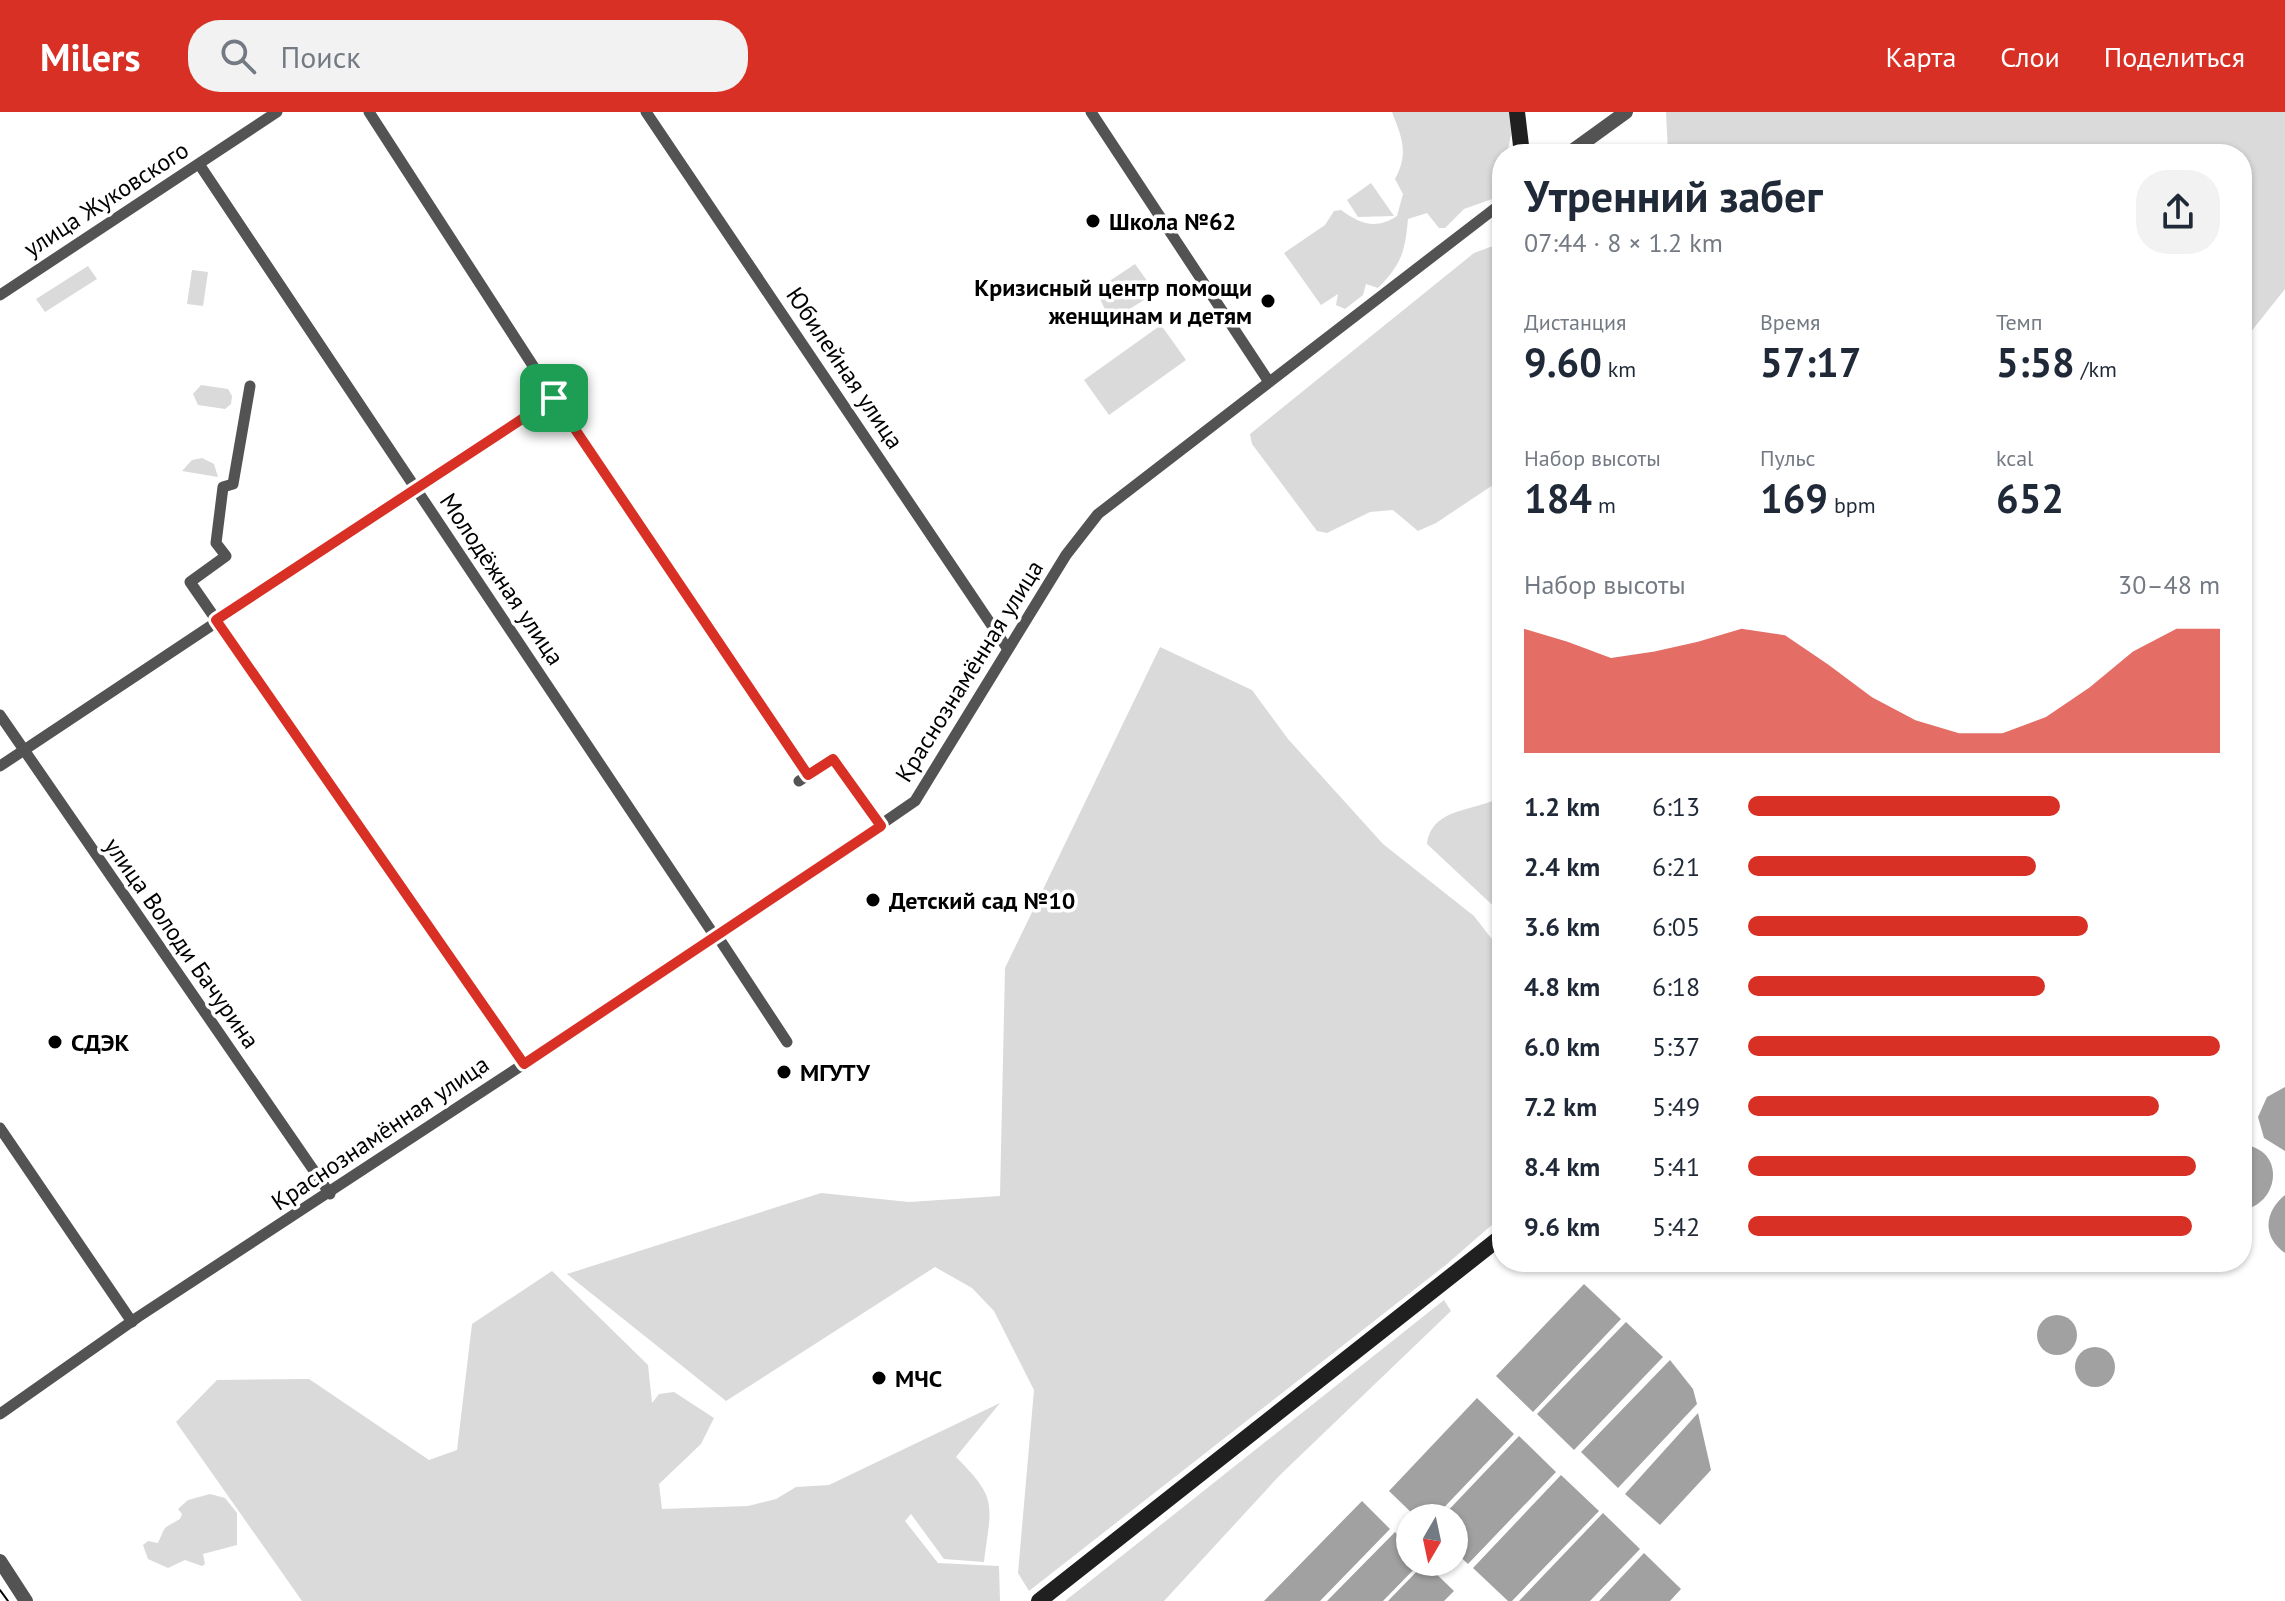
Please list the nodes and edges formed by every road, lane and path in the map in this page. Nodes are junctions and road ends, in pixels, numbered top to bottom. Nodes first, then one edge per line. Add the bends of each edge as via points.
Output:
1 (277, 112) edge
2 (369, 112) edge
3 (646, 112) edge
4 (1091, 112) edge
5 (1517, 112) edge
6 (1626, 112) edge
7 (1521, 144) edge
8 (1582, 144) edge
9 (199, 164) junction
10 (1492, 211) edge
11 (0, 295) edge
12 (1269, 382) junction
13 (250, 386) dead end
14 (554, 398) junction
15 (416, 488) junction
16 (216, 620) junction
17 (1007, 648) junction
18 (0, 715) edge
19 (23, 751) junction
20 (0, 766) edge
21 (881, 826) junction
22 (717, 937) junction
23 (787, 1042) dead end
24 (524, 1064) junction
25 (0, 1128) edge
26 (330, 1194) junction
27 (1492, 1244) edge
28 (132, 1322) junction
29 (0, 1414) edge
30 (0, 1561) edge
31 (26, 1601) edge
32 (1039, 1601) edge

1 - 9 street, улица Жуковского
2 - 14 street
3 - 17 street, Юбилейная улица
4 - 12 street
5 - 7 main road
6 - 8 street
9 - 11 street, улица Жуковского
9 - 15 street, Молодёжная улица
10 - 12 street, Краснознамённая улица
12 - 17 street, Краснознамённая улица via 1098,514
13 - 16 street via 233,484 223,487 216,543 226,556 190,582
14 - 15 street
14 - 21 street via 803,778 833,759
15 - 16 street
15 - 22 street, Молодёжная улица
16 - 19 street
16 - 24 street
17 - 21 street, Краснознамённая улица via 922,793
18 - 19 street, улица Володи Бачурина
19 - 20 street
19 - 26 street, улица Володи Бачурина
21 - 22 street, Краснознамённая улица
22 - 23 street, Молодёжная улица
22 - 24 street, Краснознамённая улица
24 - 26 street, Краснознамённая улица
25 - 28 street
26 - 28 street, Краснознамённая улица
27 - 32 main road
28 - 29 street, Краснознамённая улица
30 - 31 street

